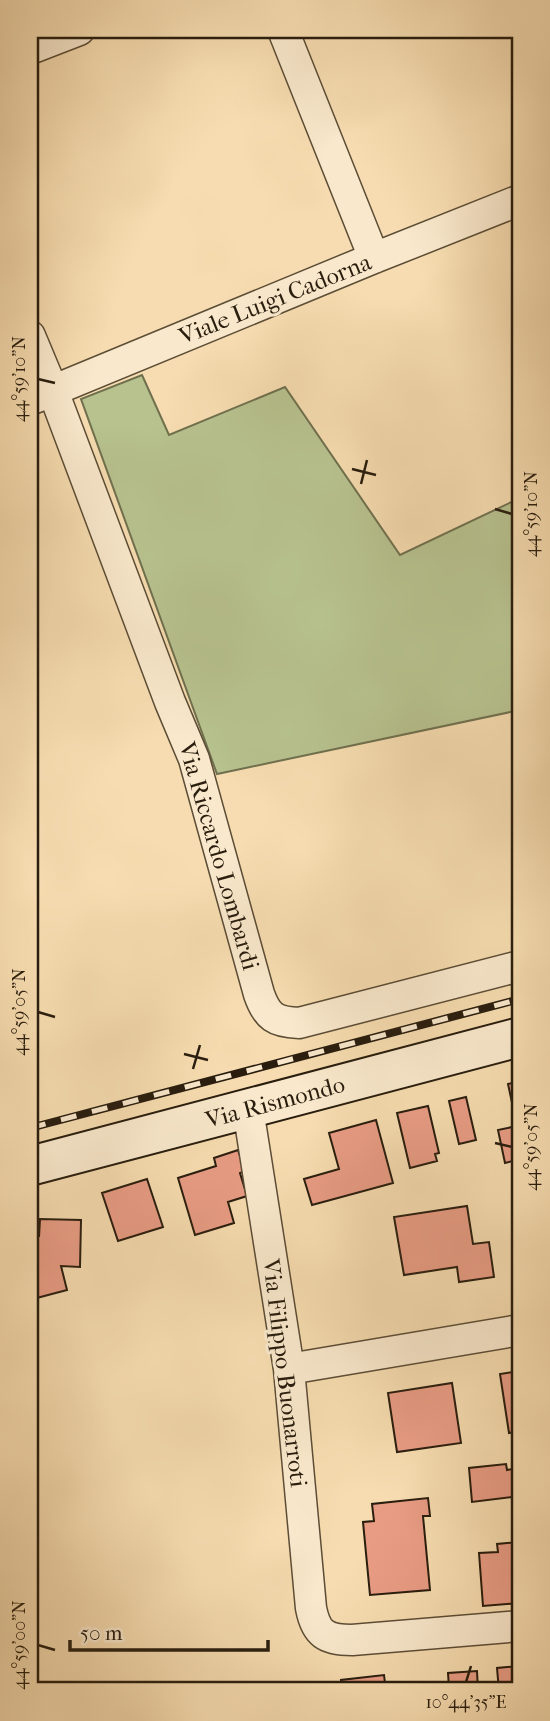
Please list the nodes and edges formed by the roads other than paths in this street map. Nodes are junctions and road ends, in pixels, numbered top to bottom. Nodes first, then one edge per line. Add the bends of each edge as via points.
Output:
1 (79, 30) edge
2 (283, 30) edge
3 (30, 49) edge
4 (520, 200) edge
5 (374, 258) junction
6 (30, 336) edge
7 (41, 396) edge
8 (520, 966) edge
9 (520, 1037) edge
10 (248, 1109) junction
11 (30, 1166) edge
12 (520, 1331) edge
13 (289, 1369) junction
14 (520, 1626) edge

1 - 3 street
2 - 5 street
4 - 5 street, Viale Luigi Cadorna
5 - 7 street, Viale Luigi Cadorna
6 - 7 street, Via Riccardo Lombardi
7 - 8 street, Via Riccardo Lombardi via 194,759 259,994 270,1015 299,1023
9 - 10 street, Via Rismondo
10 - 11 street, Via Rismondo
10 - 13 street, Via Filippo Buonarroti
12 - 13 street
13 - 14 street, Via Filippo Buonarroti via 311,1608 323,1635 352,1640

